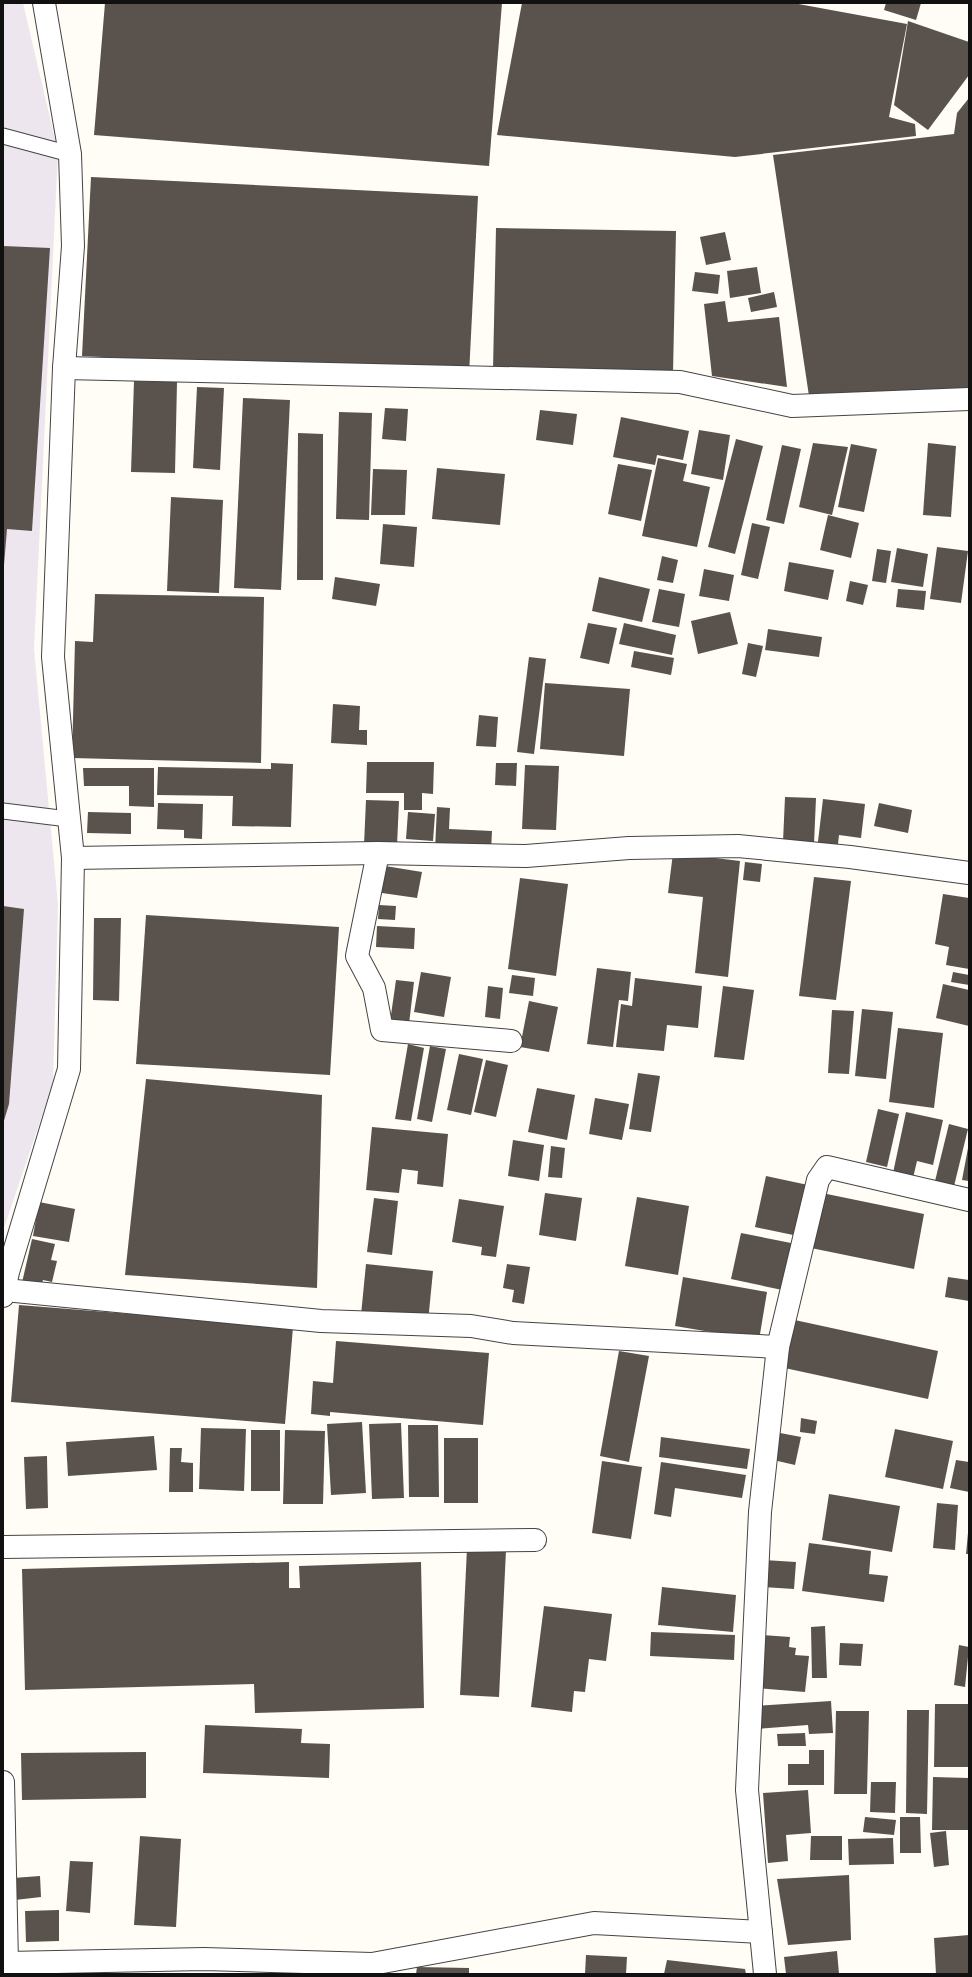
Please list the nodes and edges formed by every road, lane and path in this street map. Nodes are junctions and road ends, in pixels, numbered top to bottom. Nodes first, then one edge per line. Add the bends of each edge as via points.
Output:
1 (44, 3) edge
2 (3, 136) edge
3 (70, 154) junction
4 (64, 368) junction
5 (969, 399) edge
6 (3, 811) edge
7 (68, 819) junction
8 (378, 853) junction
9 (73, 858) junction
10 (969, 873) edge
11 (511, 1041) dead end
12 (969, 1200) edge
13 (4, 1293) edge
14 (778, 1347) junction
15 (535, 1540) dead end
16 (3, 1547) edge
17 (3, 1782) edge
18 (761, 1932) junction
19 (6, 1969) edge
20 (372, 1969) edge
21 (765, 1974) edge

1 - 3 street
2 - 3 lane
3 - 4 street via 74,246
4 - 5 street via 680,382 792,406
4 - 7 street via 53,657
6 - 7 lane
7 - 9 street
8 - 9 street
8 - 10 street via 526,856 629,848 738,846 850,857
8 - 11 street via 357,956 374,988 382,1030
9 - 13 street via 69,1069 8,1272
12 - 14 street via 827,1167 818,1180
13 - 14 street via 321,1321 472,1326 513,1333
14 - 18 street via 760,1512 747,1790
15 - 16 street
17 - 19 street
18 - 20 street via 594,1923
18 - 21 street
19 - 20 street via 204,1959

